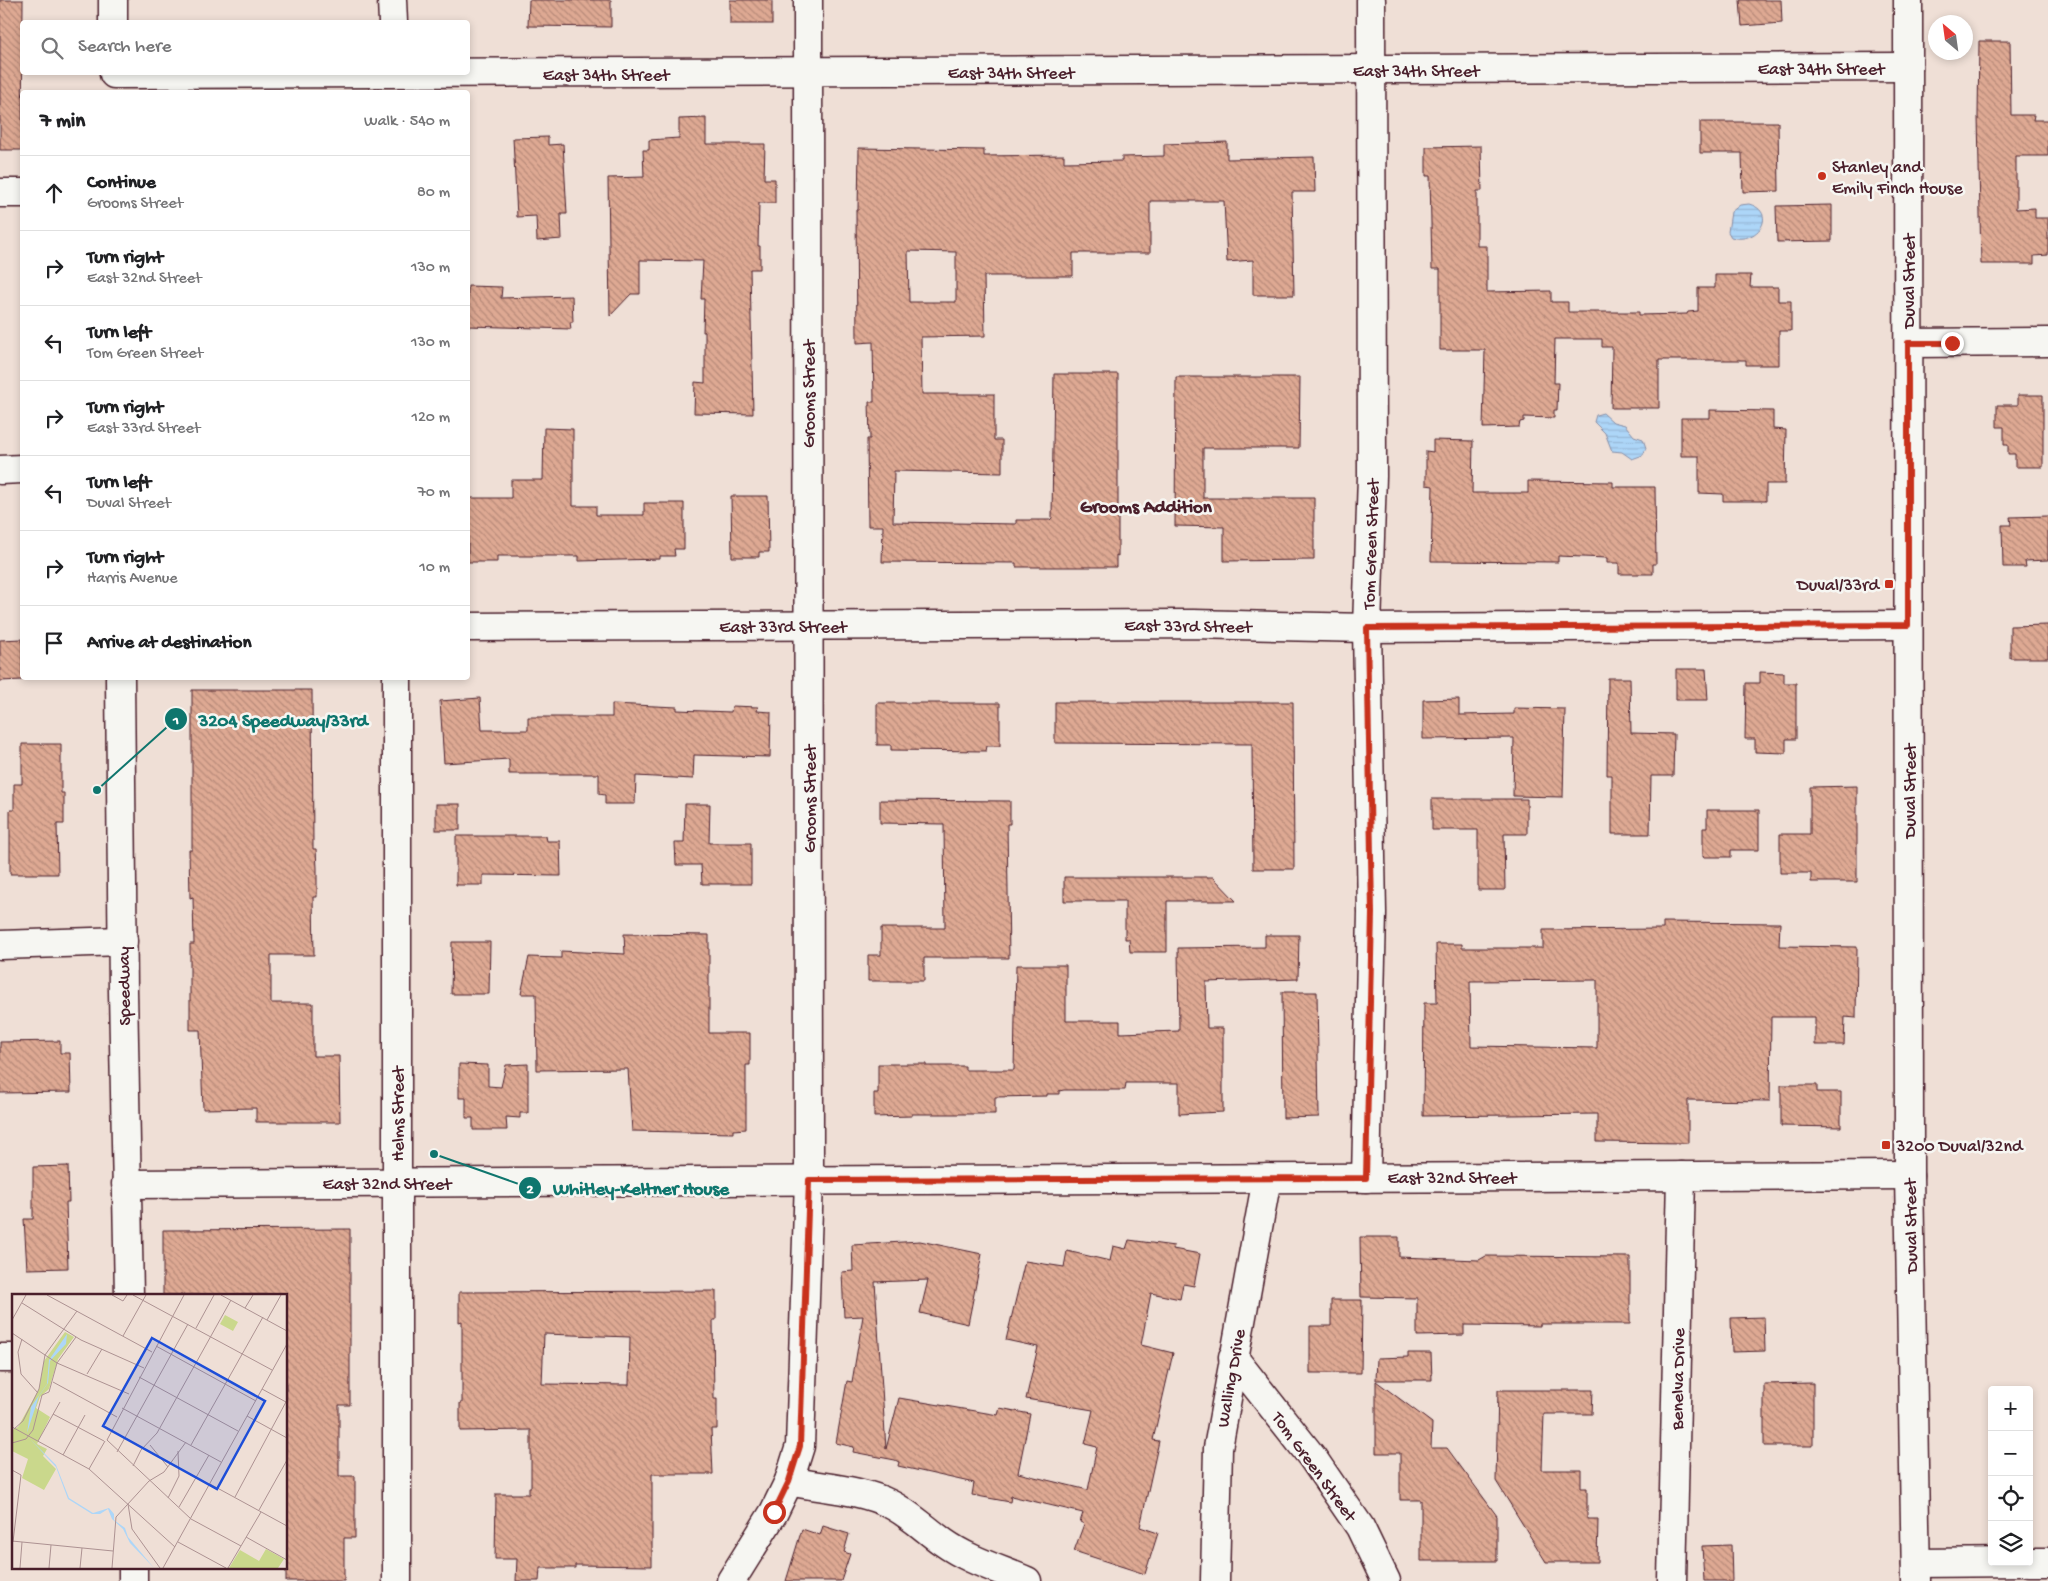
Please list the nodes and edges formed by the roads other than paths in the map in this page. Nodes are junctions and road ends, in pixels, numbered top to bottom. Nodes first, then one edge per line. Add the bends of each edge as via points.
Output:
1 (113, 0) edge
2 (392, 0) edge
3 (808, 0) edge
4 (1371, 0) edge
5 (1908, 0) edge
6 (113, 20) edge
7 (393, 20) edge
8 (1908, 67) junction
9 (1372, 70) junction
10 (808, 73) junction
11 (114, 80) edge
12 (393, 80) edge
13 (0, 193) edge
14 (20, 193) edge
15 (2048, 342) edge
16 (1908, 343) junction
17 (20, 469) edge
18 (0, 470) edge
19 (1908, 625) junction
20 (808, 626) junction
21 (470, 627) edge
22 (1367, 628) junction
23 (120, 680) edge
24 (397, 680) edge
25 (123, 941) junction
26 (0, 945) edge
27 (1909, 1175) junction
28 (1681, 1176) junction
29 (1267, 1178) junction
30 (1366, 1178) junction
31 (809, 1180) junction
32 (397, 1182) junction
33 (126, 1184) junction
34 (129, 1294) edge
35 (1233, 1357) junction
36 (789, 1481) junction
37 (2033, 1562) edge
38 (2048, 1562) edge
39 (1988, 1565) edge
40 (133, 1568) edge
41 (1916, 1572) edge
42 (133, 1581) edge
43 (397, 1581) edge
44 (731, 1581) edge
45 (1027, 1581) edge
46 (1215, 1581) edge
47 (1386, 1581) edge
48 (1672, 1581) edge

1 - 6 street
2 - 7 street
3 - 10 street, Grooms Street
4 - 9 street, Tom Green Street
5 - 8 street, Duval Street
8 - 9 street, East 34th Street
8 - 16 street, Duval Street
9 - 10 street, East 34th Street
9 - 22 street, Tom Green Street via 1372,476
10 - 12 street, East 34th Street
10 - 20 street, Grooms Street
11 - 12 street, East 34th Street
13 - 14 street
15 - 16 street
16 - 19 street, Duval Street
17 - 18 street
19 - 22 street, East 33rd Street
19 - 27 street, Duval Street
20 - 21 street, East 33rd Street
20 - 22 street, East 33rd Street via 1193,624
20 - 31 street, Grooms Street
22 - 30 street, Tom Green Street via 1372,913
23 - 25 street, Speedway
24 - 32 street, Helms Street
25 - 26 street
25 - 33 street, Speedway
27 - 28 street, East 32nd Street
27 - 41 street, Duval Street
28 - 30 street, East 32nd Street
28 - 48 street, Benelva Drive
29 - 30 street, East 32nd Street
29 - 31 street, East 32nd Street
29 - 35 street, Walling Drive
31 - 32 street, East 32nd Street
31 - 36 street, Grooms Street via 800,1446
32 - 33 street, East 32nd Street
32 - 43 street, Helms Street
33 - 34 street, Speedway
35 - 46 street, Walling Drive via 1218,1448
35 - 47 street, Tom Green Street via 1312,1457 1354,1519
36 - 44 street, Grooms Street via 774,1512
36 - 45 street via 890,1503 952,1547
37 - 38 street
39 - 41 street
40 - 42 street

